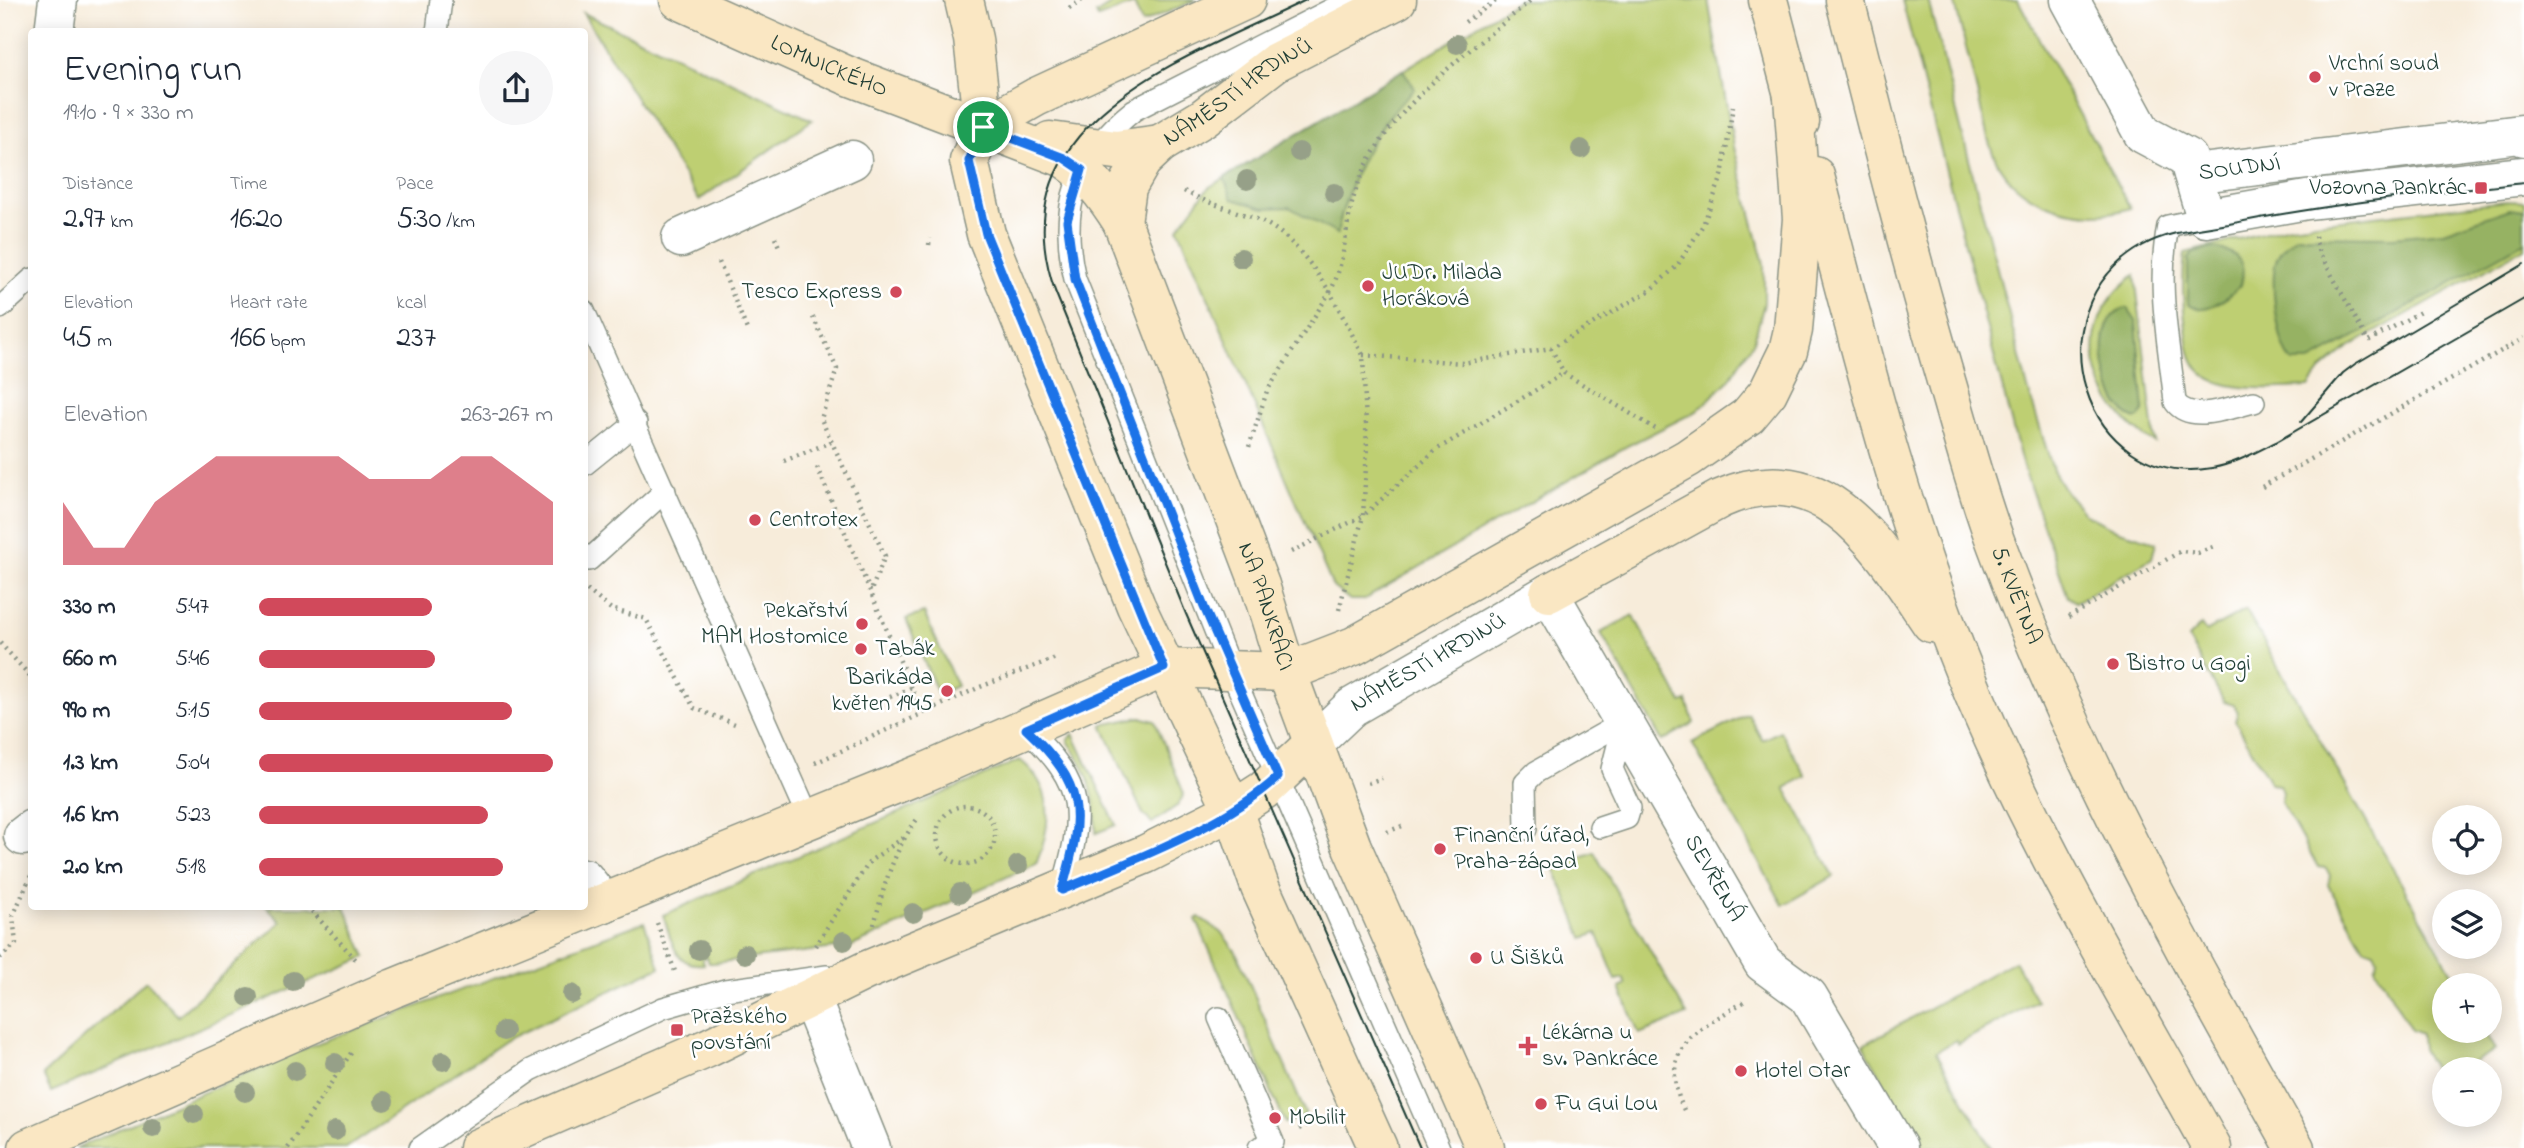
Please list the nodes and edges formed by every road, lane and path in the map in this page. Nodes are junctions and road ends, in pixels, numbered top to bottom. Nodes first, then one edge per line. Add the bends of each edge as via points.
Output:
1 (58, 0) edge
2 (441, 0) edge
3 (679, 0) edge
4 (964, 0) edge
5 (1082, 0) edge
6 (1246, 0) edge
7 (1350, 0) edge
8 (1397, 0) edge
9 (1497, 0) edge
10 (1531, 0) edge
11 (1768, 0) edge
12 (1845, 0) edge
13 (2070, 0) edge
14 (1069, 8) dead end
15 (1465, 22) dead end
16 (54, 28) edge
17 (438, 28) edge
18 (1794, 97) junction
19 (1733, 106) dead end
20 (983, 127) junction
21 (2524, 137) edge
22 (1160, 144) junction
23 (852, 160) dead end
24 (1089, 160) junction
25 (2193, 174) junction
26 (2524, 176) edge
27 (1184, 191) dead end
28 (2206, 218) junction
29 (1122, 222) junction
30 (2313, 229) dead end
31 (681, 238) dead end
32 (930, 238) dead end
33 (929, 245) dead end
34 (724, 274) dead end
35 (28, 283) edge
36 (1330, 292) junction
37 (0, 308) edge
38 (2422, 311) dead end
39 (813, 317) dead end
40 (588, 320) edge
41 (748, 332) dead end
42 (2524, 338) edge
43 (1550, 348) junction
44 (1363, 355) junction
45 (1564, 373) junction
46 (2254, 402) dead end
47 (636, 423) junction
48 (1668, 437) dead end
49 (831, 442) junction
50 (1249, 447) dead end
51 (784, 461) dead end
52 (588, 462) edge
53 (817, 467) dead end
54 (2262, 487) dead end
55 (666, 491) junction
56 (1363, 516) junction
57 (2213, 547) dead end
58 (1291, 552) dead end
59 (588, 559) edge
60 (588, 591) edge
61 (870, 593) junction
62 (1549, 593) junction
63 (1338, 614) dead end
64 (2069, 617) dead end
65 (0, 643) edge
66 (1056, 658) dead end
67 (1164, 668) junction
68 (1287, 672) junction
69 (1232, 673) junction
70 (28, 674) edge
71 (1965, 674) junction
72 (911, 688) junction
73 (890, 697) dead end
74 (918, 703) dead end
75 (1624, 722) junction
76 (743, 727) dead end
77 (1026, 729) junction
78 (1313, 744) junction
79 (814, 763) dead end
80 (1278, 777) junction
81 (1233, 810) junction
82 (923, 811) dead end
83 (810, 820) junction
84 (1600, 827) dead end
85 (1526, 829) dead end
86 (903, 837) junction
87 (990, 852) joint
88 (28, 882) edge
89 (594, 890) edge
90 (1062, 890) junction
91 (311, 910) edge
92 (553, 910) edge
93 (655, 919) dead end
94 (873, 930) dead end
95 (814, 948) dead end
96 (0, 958) edge
97 (361, 965) dead end
98 (865, 971) junction
99 (1784, 978) junction
100 (679, 983) dead end
101 (810, 996) junction
102 (1219, 1018) dead end
103 (356, 1045) dead end
104 (1684, 1110) dead end
105 (28, 1148) edge
106 (288, 1148) edge
107 (420, 1148) edge
108 (478, 1148) edge
109 (871, 1148) edge
110 (1259, 1148) edge
111 (1378, 1148) edge
112 (1438, 1148) edge
113 (1485, 1148) edge
114 (1898, 1148) edge
115 (2212, 1148) edge
116 (2295, 1148) edge

1 - 16 street
2 - 17 lane
3 - 20 street, LOMNICKÉHO via 846,75
4 - 20 street
5 - 14 path
6 - 20 street via 1036,97
7 - 24 lane via 1134,110 1107,133
8 - 22 street, NÁMĚSTÍ HRDINŮ via 1276,62 1203,118
9 - 15 path
10 - 36 path via 1430,87 1386,135 1356,189 1341,272
11 - 18 street
12 - 116 street, 5. KVĚTNA via 1933,338 1996,544 2108,804 2162,912
13 - 25 street via 2143,134 2188,158
18 - 68 street via 1802,219 1793,330 1778,374 1748,416 1688,458 1395,624
18 - 71 street via 1889,449
19 - 43 path via 1722,176 1688,252 1649,291
20 - 24 street, LOMNICKÉHO
20 - 67 street via 969,161 986,234
21 - 25 street, SOUDNÍ
22 - 24 street, LOMNICKÉHO
22 - 29 street, NÁMĚSTÍ HRDINŮ via 1142,161 1127,187
23 - 31 street
24 - 29 street, NA PANKRÁCI via 1096,183
24 - 69 lane via 1067,221 1075,279
25 - 28 street, SOUDNÍ
26 - 28 street, SOUDNÍ via 2307,200
27 - 36 path via 1276,230 1308,261
28 - 46 lane via 2168,226 2166,236 2163,284 2175,402 2181,411 2193,414
29 - 68 street, NA PANKRÁCI via 1260,585
30 - 38 path via 2318,250 2368,341
32 - 33 path
34 - 41 path
35 - 37 lane
36 - 44 path
36 - 50 path via 1267,391
39 - 49 path via 837,369 821,419
40 - 47 lane
42 - 54 path
43 - 44 path via 1463,363
43 - 45 path
44 - 56 path via 1367,450
45 - 48 path
45 - 56 path via 1436,450
47 - 52 lane
47 - 55 lane
49 - 51 path
49 - 61 path via 885,556
53 - 61 path
55 - 59 lane
55 - 83 lane
56 - 58 path
56 - 63 path
57 - 64 path via 2198,553 2181,551
60 - 76 path via 611,609 646,619 694,708
61 - 72 path
62 - 71 street via 1739,490 1797,488 1845,512 1898,575
62 - 75 street, SEVŘENÁ
62 - 78 street, NÁMĚSTÍ HRDINŮ via 1352,707
65 - 70 path
66 - 79 path via 980,687
67 - 69 street
67 - 77 street
67 - 81 street
68 - 69 street
68 - 78 street, NA PANKRÁCI
69 - 80 lane
71 - 115 street via 2041,837
72 - 73 path
72 - 74 path
75 - 84 lane via 1612,769 1630,808 1627,818
75 - 85 lane via 1536,772 1525,783
75 - 99 street, SEVŘENÁ via 1763,963
77 - 83 street
77 - 90 lane via 1049,750 1078,805 1077,836
78 - 80 street
78 - 113 street, NA PANKRÁCI via 1352,847
80 - 81 street
80 - 112 lane
81 - 90 street
81 - 111 street via 1260,887
82 - 86 path
83 - 89 street
86 - 94 path via 888,869
86 - 95 path via 870,861
87 - 87 path via 973,863 952,860 937,841 942,818 960,806 980,810 995,830
88 - 96 path via 13,916 16,944
90 - 98 street
91 - 97 path
92 - 105 street via 394,988
93 - 100 path
98 - 101 street
98 - 107 lane via 725,990 663,1008 531,1070
99 - 104 path via 1699,1030 1679,1051 1673,1074
99 - 114 street, SEVŘENÁ via 1808,996
101 - 108 street via 708,1048
101 - 109 street
102 - 110 lane via 1273,1142
103 - 106 path

